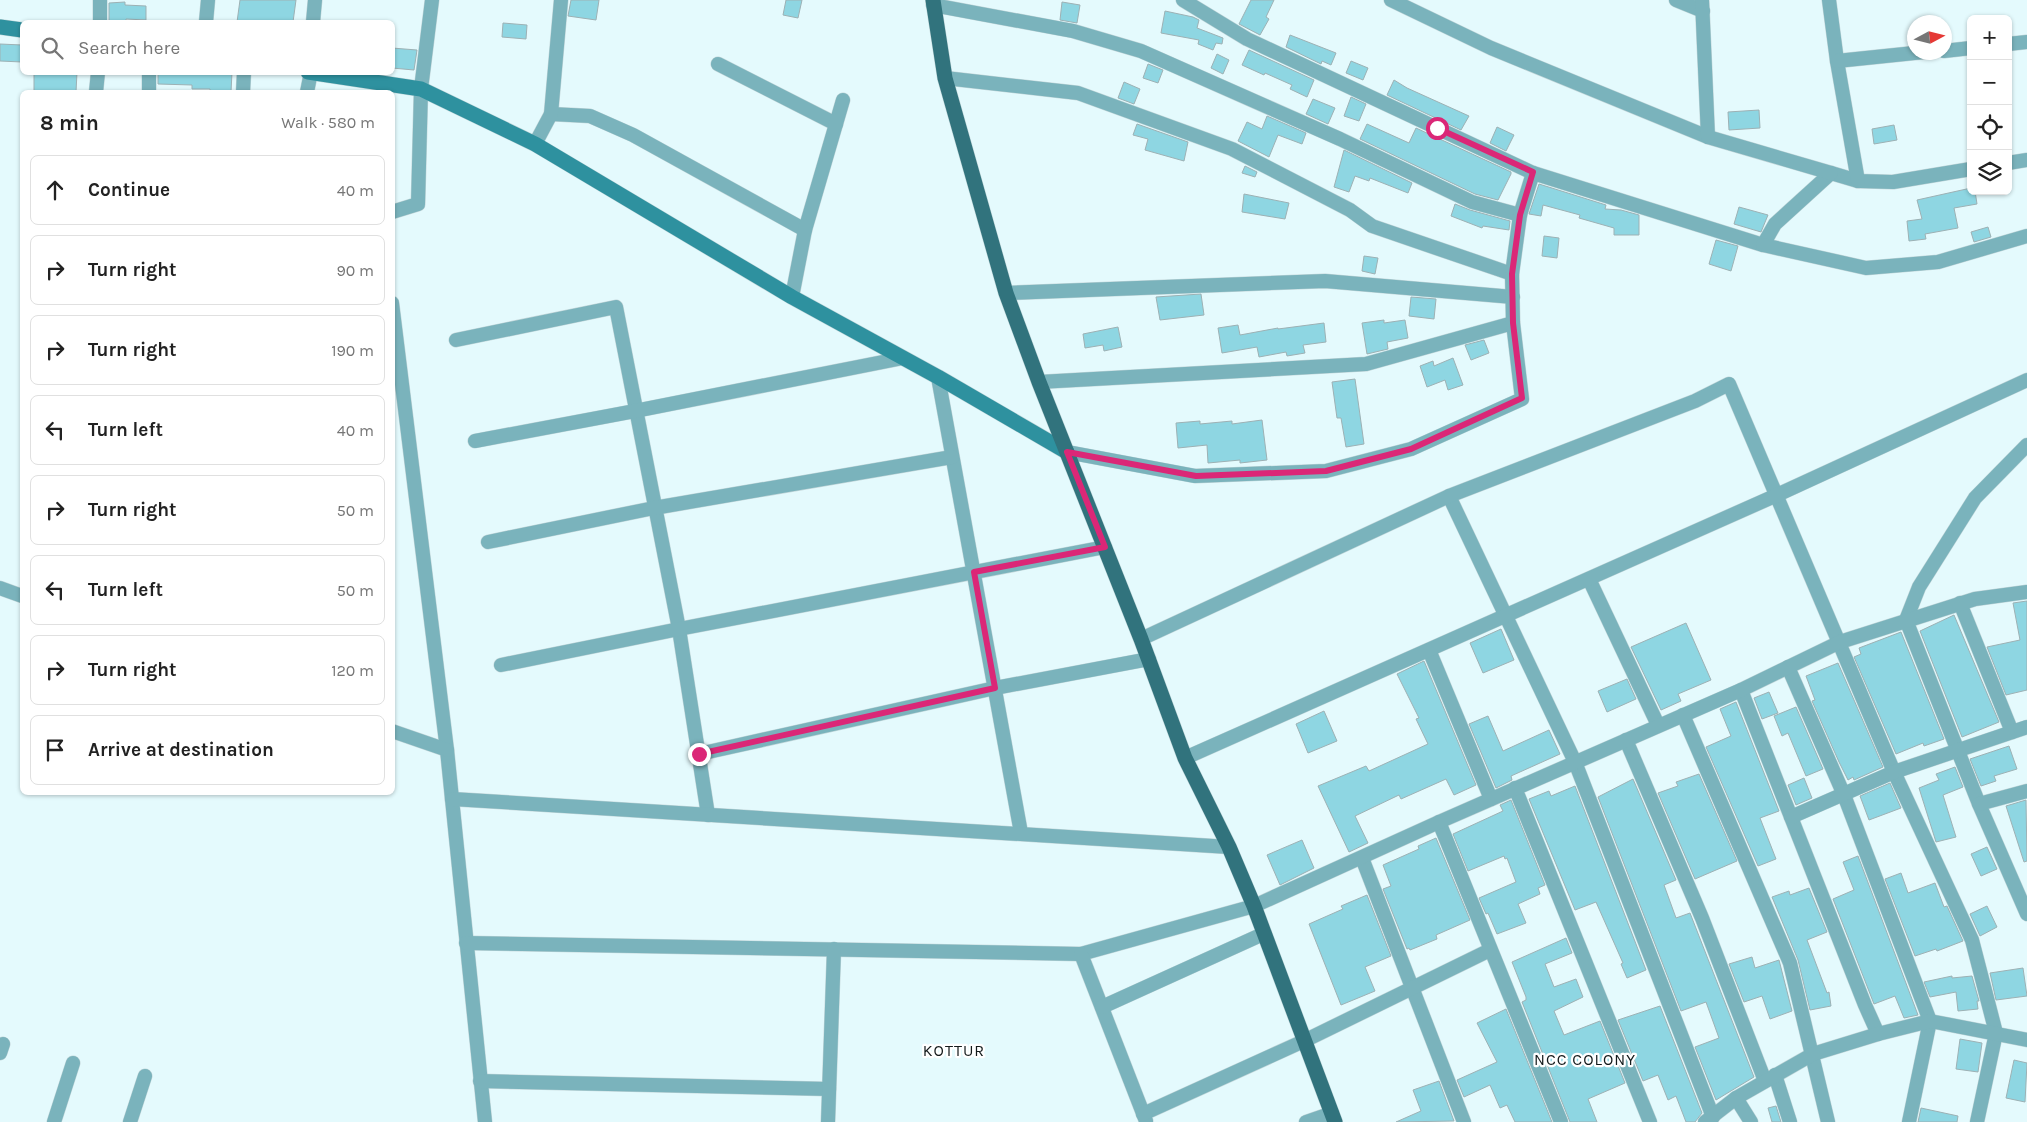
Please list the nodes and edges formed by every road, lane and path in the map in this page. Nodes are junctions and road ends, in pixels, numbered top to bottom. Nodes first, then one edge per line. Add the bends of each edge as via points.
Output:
1 (100, 0) edge
2 (208, 0) edge
3 (315, 0) edge
4 (432, 0) edge
5 (561, 0) edge
6 (1183, 0) edge
7 (1391, 0) edge
8 (1676, 0) edge
9 (1829, 0) edge
10 (933, 2) edge
11 (1702, 6) edge
12 (100, 20) edge
13 (206, 20) edge
14 (313, 20) edge
15 (0, 24) edge
16 (20, 29) edge
17 (2027, 42) edge
18 (2012, 44) edge
19 (1967, 48) edge
20 (1952, 49) edge
21 (1907, 54) edge
22 (1837, 61) junction
23 (718, 64) dead end
24 (98, 75) edge
25 (149, 75) edge
26 (244, 75) edge
27 (310, 75) edge
28 (324, 75) edge
29 (945, 78) junction
30 (421, 89) junction
31 (96, 90) edge
32 (149, 90) edge
33 (243, 90) edge
34 (307, 90) edge
35 (843, 100) dead end
36 (551, 114) junction
37 (836, 124) junction
38 (1708, 137) junction
39 (535, 144) junction
40 (2027, 160) edge
41 (2012, 162) edge
42 (1967, 170) edge
43 (1533, 172) junction
44 (1831, 173) junction
45 (1858, 181) junction
46 (395, 211) edge
47 (1520, 215) junction
48 (805, 230) junction
49 (2027, 236) edge
50 (1763, 245) junction
51 (1512, 274) junction
52 (1006, 293) junction
53 (792, 298) junction
54 (1513, 298) junction
55 (1513, 323) junction
56 (395, 327) edge
57 (456, 340) dead end
58 (903, 358) junction
59 (938, 376) junction
60 (2027, 380) edge
61 (1039, 382) junction
62 (635, 412) junction
63 (475, 441) dead end
64 (2027, 444) edge
65 (1067, 452) junction
66 (952, 457) junction
67 (1777, 495) junction
68 (1449, 496) junction
69 (654, 508) junction
70 (488, 542) dead end
71 (1105, 547) junction
72 (974, 572) junction
73 (1589, 579) junction
74 (0, 588) edge
75 (2027, 592) edge
76 (20, 595) edge
77 (1960, 603) junction
78 (1506, 616) junction
79 (1906, 620) junction
80 (678, 629) junction
81 (1141, 639) junction
82 (1840, 642) junction
83 (1429, 650) junction
84 (1148, 659) junction
85 (501, 665) dead end
86 (1788, 667) junction
87 (995, 688) junction
88 (1741, 690) junction
89 (1683, 715) junction
90 (1658, 725) junction
91 (2027, 727) edge
92 (395, 732) edge
93 (2012, 732) junction
94 (1626, 740) junction
95 (447, 750) junction
96 (1959, 751) junction
97 (699, 754) junction
98 (1185, 758) junction
99 (1575, 762) junction
100 (1894, 772) junction
101 (1515, 788) junction
102 (2027, 791) edge
103 (1844, 795) junction
104 (1491, 799) junction
105 (452, 800) junction
106 (1979, 804) junction
107 (708, 815) junction
108 (1791, 817) junction
109 (1439, 822) junction
110 (1021, 833) junction
111 (1229, 847) junction
112 (1362, 858) junction
113 (1254, 906) junction
114 (2027, 914) edge
115 (1263, 934) junction
116 (466, 943) junction
117 (834, 950) junction
118 (1490, 950) junction
119 (1081, 954) junction
120 (1412, 988) junction
121 (1102, 1007) junction
122 (1930, 1021) junction
123 (1996, 1033) junction
124 (1878, 1034) junction
125 (1306, 1040) junction
126 (2027, 1040) edge
127 (1813, 1054) junction
128 (73, 1063) dead end
129 (144, 1076) dead end
130 (1770, 1078) junction
131 (480, 1081) junction
132 (830, 1089) junction
133 (1736, 1098) junction
134 (1145, 1118) edge
135 (1334, 1118) edge
136 (1709, 1119) edge
137 (54, 1122) edge
138 (130, 1122) edge
139 (484, 1122) edge
140 (828, 1122) edge
141 (1306, 1122) edge
142 (1464, 1122) edge
143 (1561, 1122) edge
144 (1650, 1122) edge
145 (1751, 1122) edge
146 (1790, 1122) edge
147 (1828, 1122) edge
148 (1909, 1122) edge
149 (1977, 1122) edge

1 - 12 street
2 - 13 street
3 - 14 street
4 - 30 street
5 - 36 street
6 - 43 street via 1247,39
7 - 38 street via 1491,48
8 - 11 street
9 - 22 street
10 - 29 main road
10 - 47 street via 1073,31 1140,51 1340,139 1472,202
11 - 38 street
15 - 16 street
17 - 18 street
19 - 20 street
21 - 22 street
22 - 45 street
23 - 37 street
24 - 31 street
25 - 32 street
26 - 33 street
27 - 34 street
28 - 30 street
29 - 51 street via 1078,94 1232,149 1350,210 1372,226
29 - 52 main road
30 - 39 street
30 - 46 street via 418,204
35 - 37 street
36 - 39 street
36 - 48 street via 590,116 633,135
37 - 48 street
38 - 44 street
39 - 53 street
40 - 41 street
42 - 45 street via 1893,182
43 - 47 street
43 - 50 street
44 - 45 street
44 - 50 street via 1775,224
47 - 51 street
48 - 53 street
49 - 50 street via 1938,262 1866,268
51 - 54 street
52 - 54 street via 1325,282
52 - 61 main road
53 - 58 street
54 - 55 street
55 - 61 street via 1366,364
55 - 65 street via 1522,398 1411,449 1326,471 1196,476
56 - 95 street
57 - 62 street via 616,307
58 - 59 street
58 - 62 street
59 - 65 street
59 - 66 street
60 - 67 street
61 - 65 main road
62 - 63 street
62 - 69 street
64 - 79 street via 1974,498 1919,587
65 - 71 main road
66 - 69 street
66 - 72 street
67 - 68 street via 1729,384
67 - 73 street
67 - 82 street
68 - 78 street
68 - 81 street
69 - 70 street
69 - 80 street
71 - 72 street
71 - 81 main road
72 - 80 street
72 - 87 street
73 - 78 street
73 - 90 street
74 - 76 street
75 - 77 street
77 - 79 street
77 - 93 street
78 - 83 street
78 - 99 street
79 - 82 street
79 - 96 street
80 - 85 street
80 - 97 street
81 - 84 main road
82 - 86 street
82 - 100 street
83 - 98 street
83 - 104 street
84 - 87 street
84 - 98 main road
86 - 88 street
86 - 103 street
87 - 97 street
87 - 110 street
88 - 89 street
88 - 108 street
89 - 90 street
89 - 127 street via 1790,963
90 - 94 street
91 - 93 street
92 - 95 street
93 - 96 street
94 - 99 street
94 - 130 street
95 - 105 street
96 - 100 street
96 - 106 street
97 - 107 street
98 - 111 main road
99 - 101 street
99 - 136 street
100 - 103 street
100 - 123 street via 1972,940
101 - 104 street
101 - 144 street
102 - 106 street
103 - 108 street
103 - 122 street
104 - 109 street
105 - 107 street
105 - 116 street
106 - 114 street
107 - 110 street
108 - 124 street
109 - 112 street
109 - 118 street
110 - 111 street
111 - 113 main road
112 - 113 street
112 - 120 street
113 - 115 main road
113 - 119 street
115 - 121 street
115 - 125 main road
116 - 117 street
116 - 131 street
117 - 119 street
117 - 132 street
118 - 120 street
118 - 143 street
119 - 121 street
120 - 125 street
120 - 142 street
121 - 134 street
122 - 123 street
122 - 124 street
122 - 148 street
123 - 126 street
123 - 149 street
124 - 127 street
125 - 134 street
125 - 135 main road
127 - 130 street
127 - 147 street
128 - 137 street
129 - 138 street
130 - 133 street
130 - 146 street
131 - 132 street
131 - 139 street
132 - 140 street
133 - 136 street
133 - 145 street
135 - 141 street

